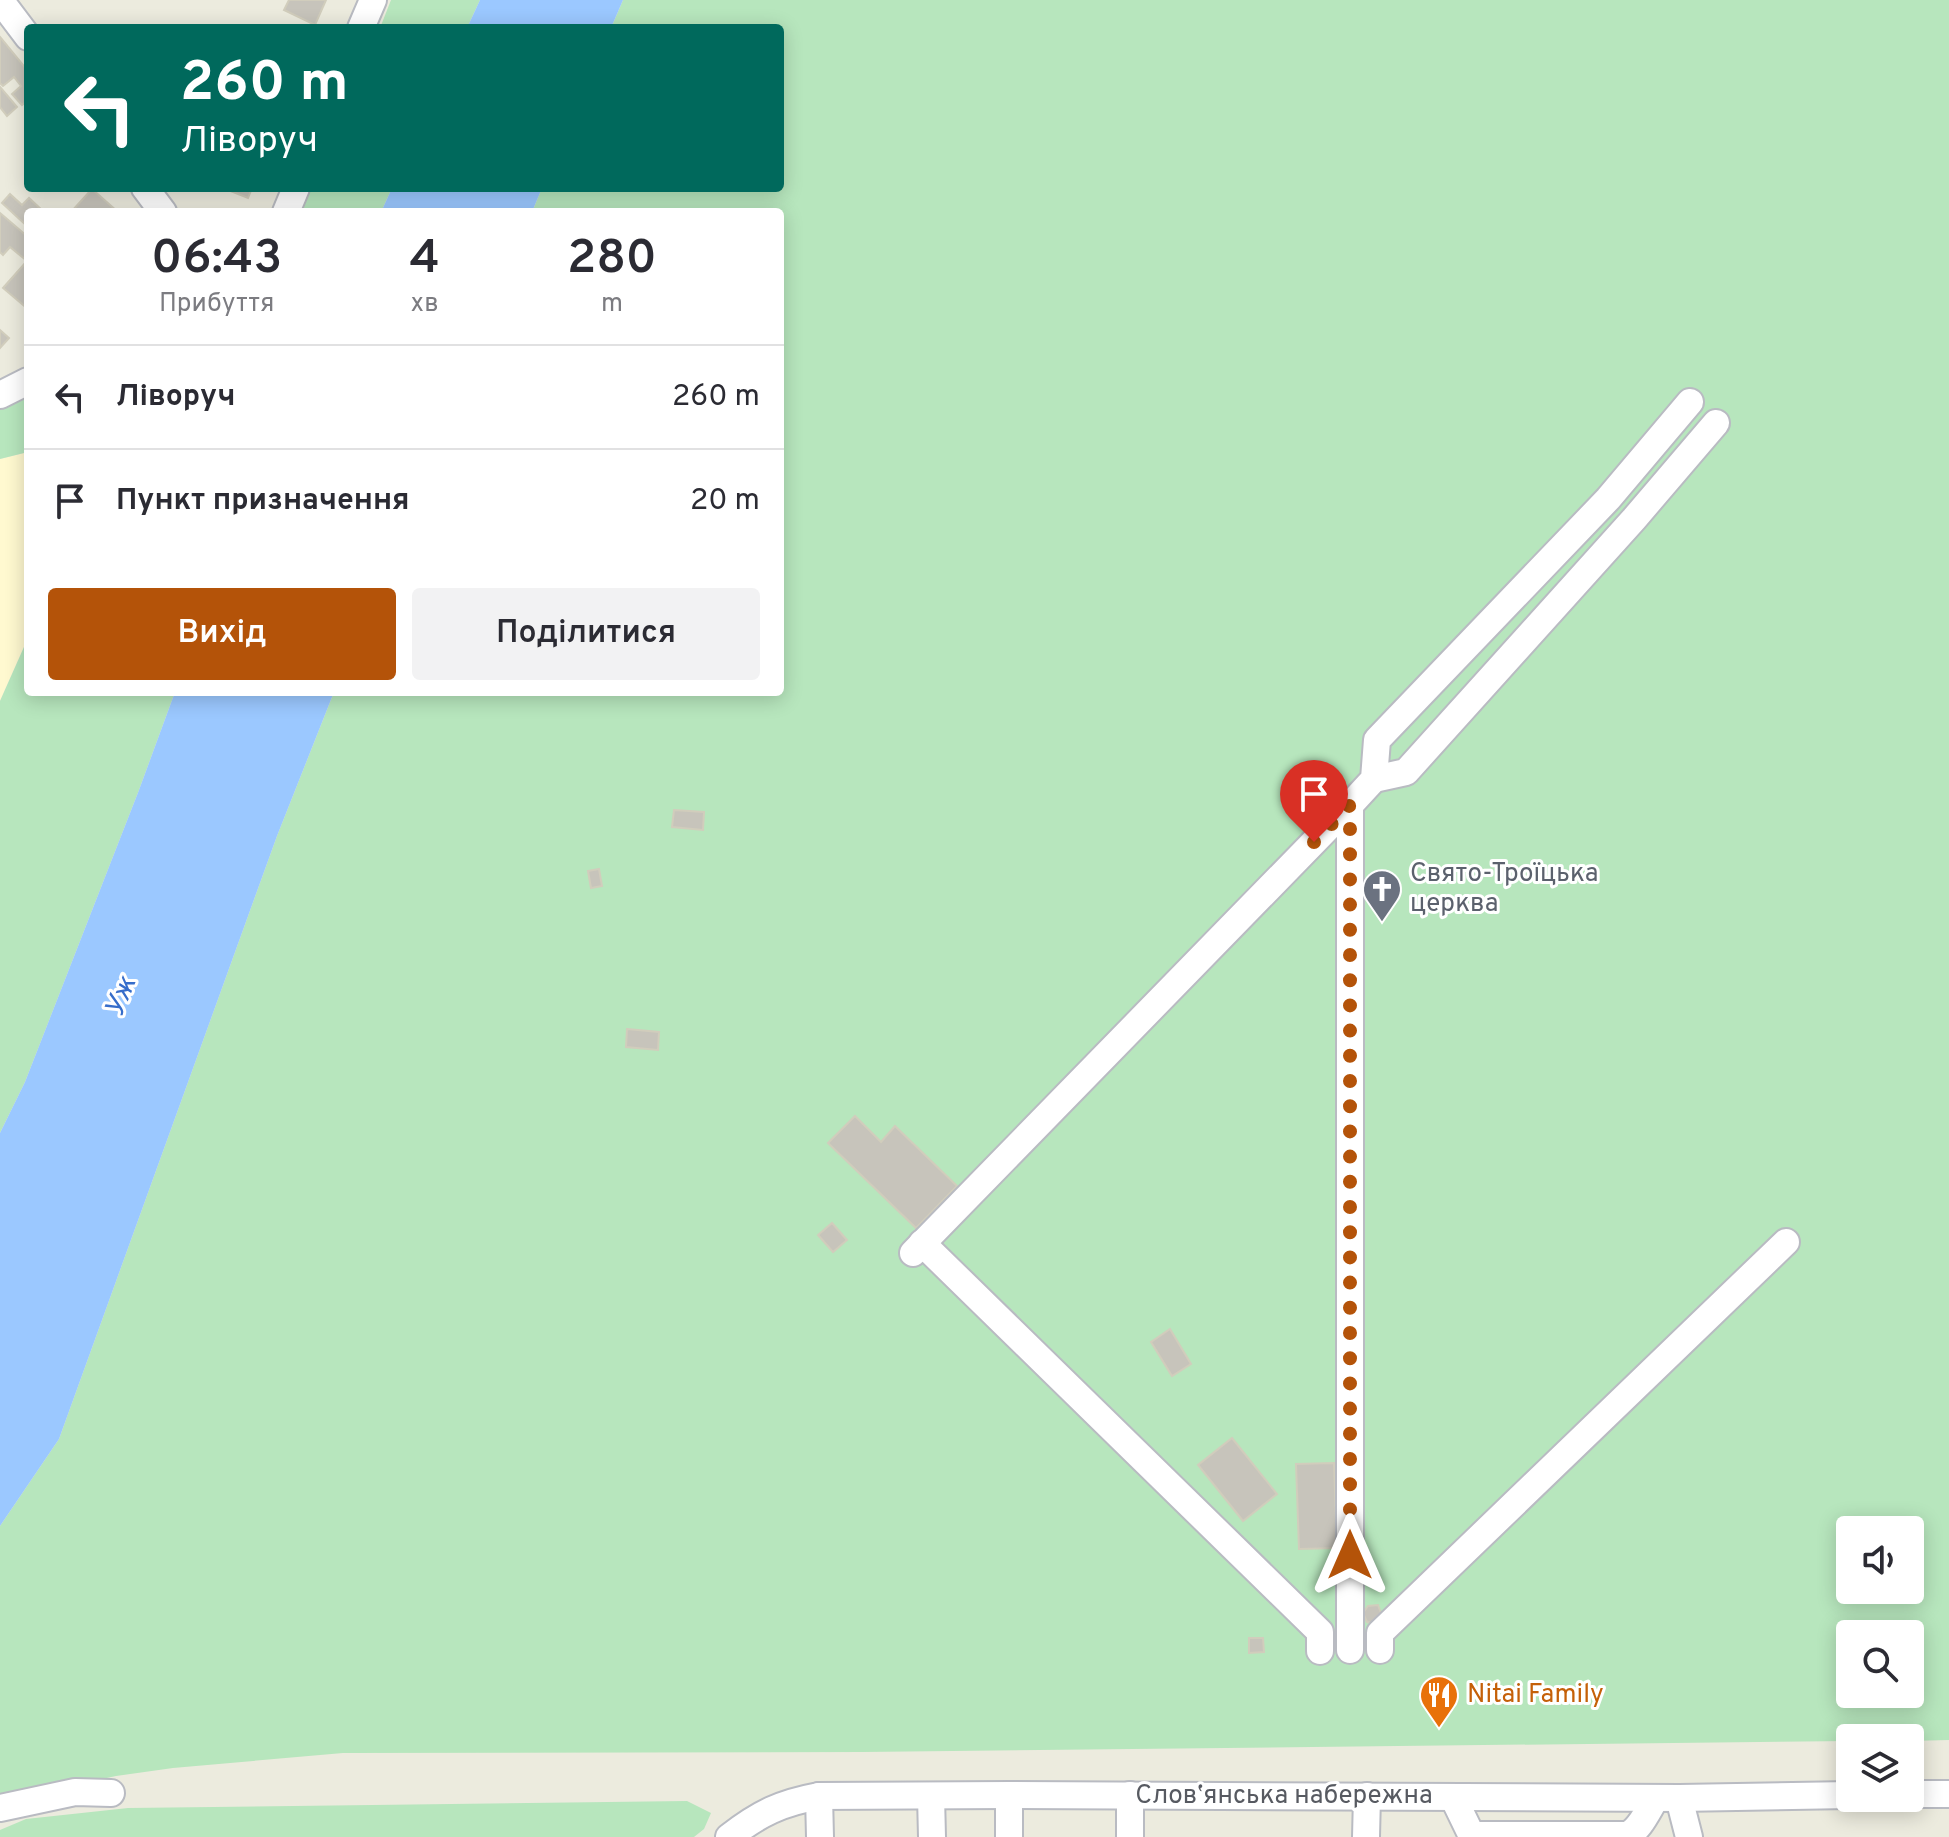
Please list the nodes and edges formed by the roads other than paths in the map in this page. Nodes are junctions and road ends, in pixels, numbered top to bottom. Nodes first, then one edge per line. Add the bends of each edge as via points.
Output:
1 (0, 0) edge
2 (373, 0) edge
3 (363, 24) edge
4 (24, 32) edge
5 (24, 383) edge
6 (0, 395) edge
7 (1690, 402) dead end
8 (1716, 423) dead end
9 (1374, 779) junction
10 (1350, 805) junction
11 (1786, 1242) dead end
12 (1350, 1650) dead end
13 (1380, 1650) dead end
14 (1320, 1651) dead end
15 (111, 1793) dead end
16 (1924, 1794) edge
17 (1949, 1794) edge
18 (1009, 1795) junction
19 (1130, 1795) junction
20 (1836, 1795) edge
21 (819, 1796) junction
22 (931, 1796) junction
23 (1367, 1796) junction
24 (1453, 1797) junction
25 (1667, 1798) junction
26 (0, 1808) edge
27 (729, 1837) edge
28 (820, 1837) edge
29 (932, 1837) edge
30 (1009, 1837) edge
31 (1130, 1837) edge
32 (1366, 1837) edge
33 (1453, 1837) edge
34 (1656, 1837) edge
35 (1689, 1837) edge

1 - 4 street
2 - 3 street
5 - 6 street
7 - 9 street via 1608,499 1377,740
8 - 9 street via 1406,772
9 - 10 street
10 - 12 street
10 - 14 street via 918,1248 1320,1632
11 - 13 street via 1380,1633
15 - 26 street via 75,1792
16 - 17 street
18 - 19 street, Словʼянська набережна
18 - 22 street, Словʼянська набережна
18 - 30 street
19 - 23 street, Словʼянська набережна
19 - 31 street
20 - 25 street, Словʼянська набережна
21 - 22 street, Словʼянська набережна
21 - 27 street, Словʼянська набережна via 771,1808
21 - 28 street
22 - 29 street
23 - 24 street, Словʼянська набережна
23 - 32 street
24 - 25 street, Словʼянська набережна
24 - 25 street via 1476,1835 1627,1835
24 - 33 street
25 - 34 street
25 - 35 street

